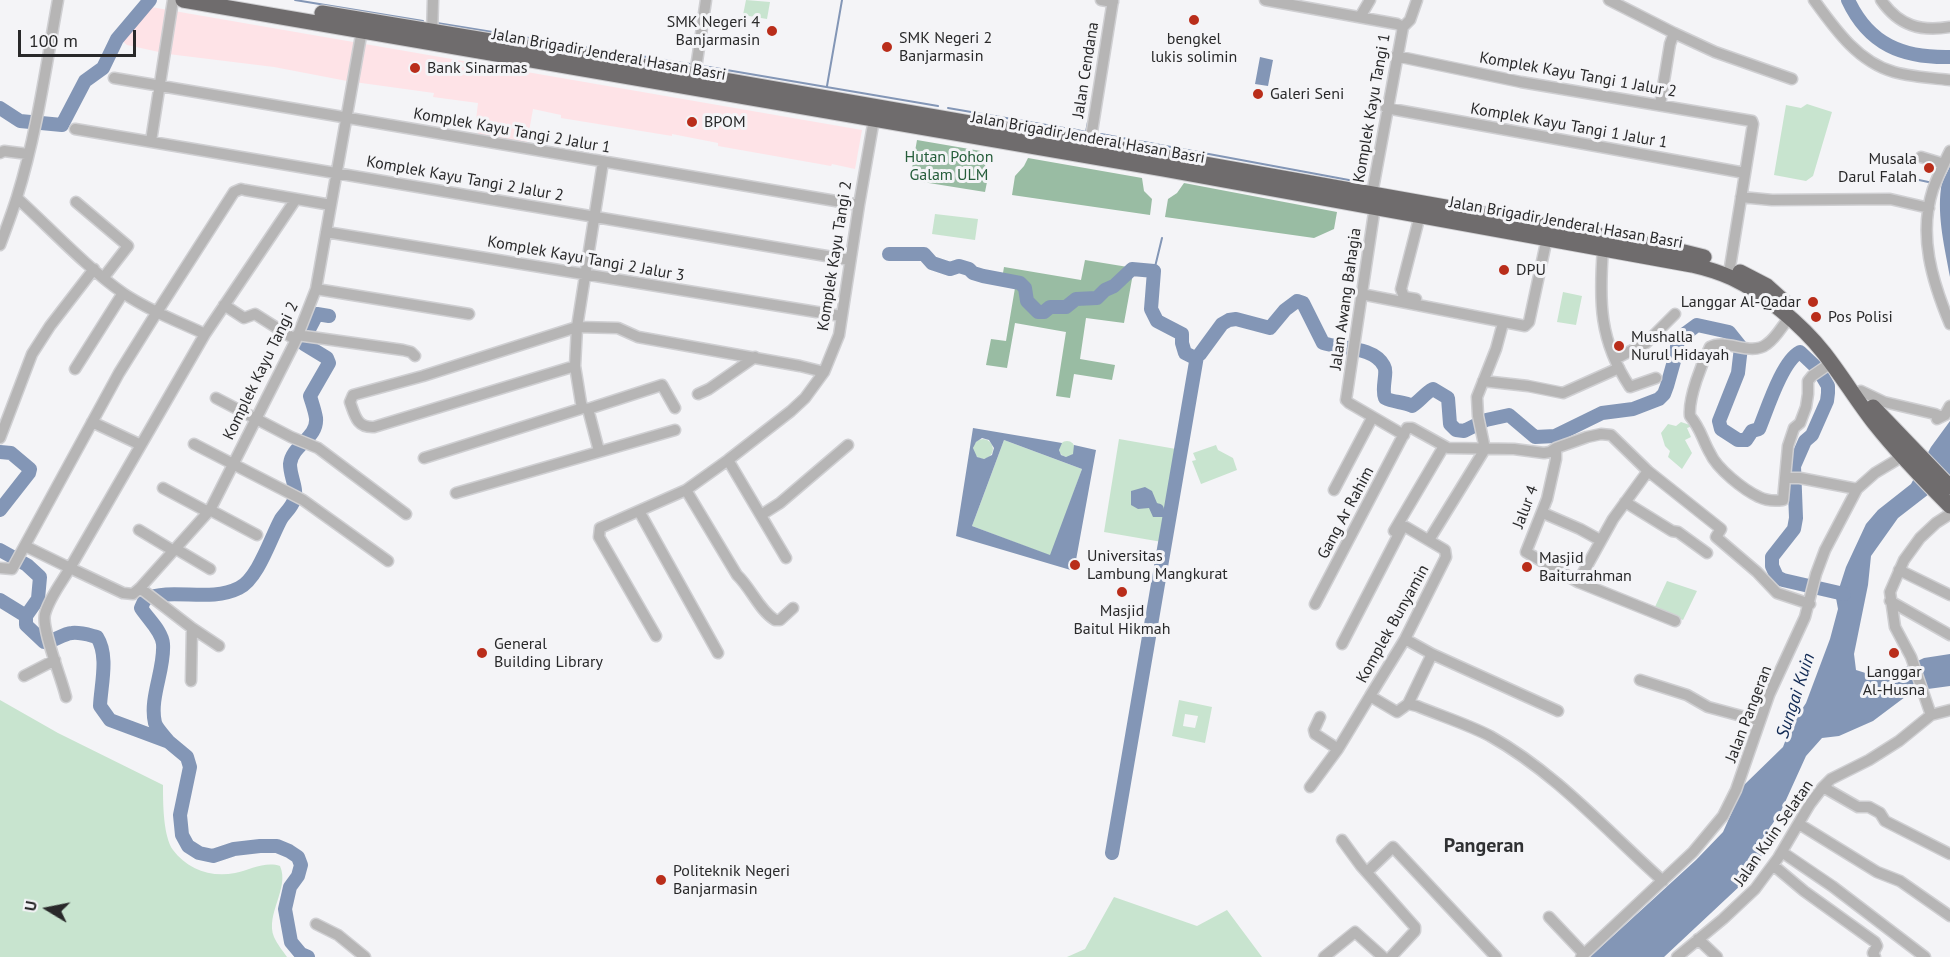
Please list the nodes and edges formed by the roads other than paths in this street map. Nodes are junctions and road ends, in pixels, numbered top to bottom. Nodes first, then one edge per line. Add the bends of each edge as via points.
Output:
1 (58, 0) edge
2 (173, 0) edge
3 (183, 0) edge
4 (243, 0) edge
5 (434, 0) edge
6 (706, 0) edge
7 (1101, 0) edge
8 (1271, 0) edge
9 (1370, 0) edge
10 (1417, 0) edge
11 (1609, 0) edge
12 (1814, 0) edge
13 (1881, 0) edge
14 (199, 1) edge
15 (1113, 1) edge
16 (1305, 3) edge
17 (272, 11) junction
18 (1360, 17) junction
19 (1402, 27) junction
20 (1950, 27) edge
21 (362, 30) junction
22 (1674, 33) junction
23 (432, 37) junction
24 (1396, 56) junction
25 (637, 71) junction
26 (695, 75) junction
27 (114, 78) dead end
28 (1792, 80) dead end
29 (1950, 80) edge
30 (160, 86) junction
31 (1660, 105) junction
32 (1386, 108) junction
33 (347, 118) junction
34 (874, 119) junction
35 (75, 129) dead end
36 (151, 141) junction
37 (1090, 144) junction
38 (1950, 151) edge
39 (0, 153) edge
40 (28, 154) junction
41 (1921, 157) dead end
42 (603, 162) junction
43 (1944, 164) junction
44 (337, 172) junction
45 (1745, 173) junction
46 (1742, 197) junction
47 (17, 198) junction
48 (296, 199) junction
49 (1373, 200) junction
50 (76, 202) dead end
51 (331, 205) junction
52 (859, 206) junction
53 (1929, 208) junction
54 (1420, 215) junction
55 (593, 216) junction
56 (1488, 221) junction
57 (326, 232) junction
58 (1547, 238) junction
59 (0, 245) edge
60 (1603, 248) junction
61 (1671, 255) junction
62 (850, 260) junction
63 (1730, 267) junction
64 (94, 269) junction
65 (584, 274) junction
66 (104, 277) junction
67 (316, 289) junction
68 (123, 293) junction
69 (1360, 294) junction
70 (224, 305) junction
71 (152, 309) junction
72 (469, 314) dead end
73 (1675, 314) dead end
74 (842, 316) junction
75 (1789, 318) junction
76 (1503, 323) junction
77 (1520, 323) junction
78 (1950, 324) edge
79 (577, 327) junction
80 (205, 334) junction
81 (296, 337) junction
82 (415, 356) dead end
83 (755, 357) junction
84 (1617, 363) junction
85 (575, 366) junction
86 (75, 369) dead end
87 (1821, 370) junction
88 (824, 372) junction
89 (1656, 378) dead end
90 (1483, 381) junction
91 (1860, 391) junction
92 (699, 394) dead end
93 (216, 398) dead end
94 (1950, 406) edge
95 (675, 408) dead end
96 (586, 409) junction
97 (1941, 417) junction
98 (1372, 418) junction
99 (255, 419) junction
100 (92, 422) junction
101 (1892, 427) junction
102 (675, 430) dead end
103 (1404, 435) junction
104 (0, 438) edge
105 (194, 444) dead end
106 (141, 445) junction
107 (848, 445) dead end
108 (1444, 446) junction
109 (1556, 448) junction
110 (1485, 449) junction
111 (599, 451) junction
112 (424, 458) dead end
113 (1904, 458) junction
114 (728, 460) junction
115 (233, 464) junction
116 (1648, 471) junction
117 (1791, 478) junction
118 (1950, 487) edge
119 (163, 488) dead end
120 (1857, 489) junction
121 (686, 490) junction
122 (1334, 490) dead end
123 (456, 493) dead end
124 (1625, 502) junction
125 (1950, 506) edge
126 (639, 510) junction
127 (209, 511) junction
128 (1543, 513) junction
129 (406, 514) dead end
130 (1950, 514) edge
131 (761, 515) junction
132 (139, 530) dead end
133 (257, 535) dead end
134 (1429, 540) junction
135 (1600, 540) junction
136 (26, 546) junction
137 (175, 550) junction
138 (1707, 553) dead end
139 (786, 558) dead end
140 (388, 561) dead end
141 (0, 568) edge
142 (70, 568) junction
143 (210, 569) dead end
144 (1899, 570) junction
145 (1578, 582) junction
146 (140, 588) junction
147 (1360, 595) dead end
148 (1950, 595) edge
149 (1890, 601) junction
150 (1810, 603) junction
151 (1315, 604) dead end
152 (793, 608) dead end
153 (1675, 621) dead end
154 (192, 628) junction
155 (1950, 635) edge
156 (656, 636) dead end
157 (1405, 639) junction
158 (1342, 644) dead end
159 (219, 646) dead end
160 (718, 653) dead end
161 (1432, 654) junction
162 (54, 658) junction
163 (24, 676) dead end
164 (1640, 680) dead end
165 (191, 681) dead end
166 (1370, 696) junction
167 (66, 697) dead end
168 (1408, 704) junction
169 (1950, 710) edge
170 (1558, 711) dead end
171 (1931, 716) junction
172 (1320, 717) dead end
173 (1760, 721) junction
174 (1338, 749) junction
175 (1310, 787) dead end
176 (1823, 787) junction
177 (1798, 824) junction
178 (1342, 840) dead end
179 (1782, 852) junction
180 (1950, 854) edge
181 (1773, 865) junction
182 (1367, 872) junction
183 (1663, 881) junction
184 (1950, 916) edge
185 (1549, 917) dead end
186 (316, 924) dead end
187 (1698, 939) junction
188 (1329, 955) edge
189 (1583, 956) edge
190 (364, 957) edge
191 (1383, 957) edge
192 (1390, 957) edge
193 (1496, 957) edge
194 (1677, 957) edge
195 (1717, 957) edge
196 (1875, 957) edge
197 (1925, 957) edge

1 - 40 street
2 - 30 street
3 - 14 highway, Jalan Brigadir Jenderal Hasan Basri
4 - 17 highway, Jalan Brigadir Jenderal Hasan Basri
5 - 23 street
6 - 26 street
7 - 15 street
8 - 16 street
9 - 18 street
10 - 19 street, Komplek Kayu Tangi 1 via 1410,20
11 - 22 street
12 - 29 street via 1845,39 1869,61 1894,72
13 - 20 street via 1913,26 1929,30
14 - 17 highway, Jalan Brigadir Jenderal Hasan Basri
15 - 37 street, Jalan Cendana
16 - 18 street
17 - 21 highway, Jalan Brigadir Jenderal Hasan Basri
17 - 23 highway, Jalan Brigadir Jenderal Hasan Basri
18 - 19 street
19 - 24 street, Komplek Kayu Tangi 1
21 - 23 highway, Jalan Brigadir Jenderal Hasan Basri
21 - 33 street, Komplek Kayu Tangi 2
22 - 28 street
22 - 31 street
23 - 25 highway, Jalan Brigadir Jenderal Hasan Basri
24 - 31 street, Komplek Kayu Tangi 1 Jalur 2
24 - 32 street, Komplek Kayu Tangi 1
25 - 26 highway, Jalan Brigadir Jenderal Hasan Basri
25 - 34 highway, Jalan Brigadir Jenderal Hasan Basri
26 - 37 highway, Jalan Brigadir Jenderal Hasan Basri
27 - 30 street, Komplek Kayu Tangi 2 Jalur 1
30 - 33 street, Komplek Kayu Tangi 2 Jalur 1
30 - 36 street
31 - 45 street, Komplek Kayu Tangi 1 Jalur 2 via 1750,120 1753,124
32 - 45 street, Komplek Kayu Tangi 1 Jalur 1
32 - 49 street, Komplek Kayu Tangi 1
33 - 42 street, Komplek Kayu Tangi 2 Jalur 1
33 - 44 street, Komplek Kayu Tangi 2
34 - 49 highway, Jalan Brigadir Jenderal Hasan Basri
34 - 52 street, Komplek Kayu Tangi 2
35 - 36 street, Komplek Kayu Tangi 2 Jalur 2
36 - 44 street, Komplek Kayu Tangi 2 Jalur 2
37 - 49 highway, Jalan Brigadir Jenderal Hasan Basri
38 - 43 street
39 - 40 street
40 - 47 street
41 - 43 street
42 - 52 street, Komplek Kayu Tangi 2 Jalur 1
42 - 55 street
43 - 53 street
44 - 51 street, Komplek Kayu Tangi 2
44 - 55 street, Komplek Kayu Tangi 2 Jalur 2
45 - 46 street
46 - 53 street via 1890,199
46 - 63 street
47 - 59 street
47 - 64 street
48 - 51 street
48 - 70 street
48 - 71 street via 245,189 234,192
49 - 54 highway, Jalan Brigadir Jenderal Hasan Basri
49 - 56 highway, Jalan Brigadir Jenderal Hasan Basri
49 - 69 street, Jalan Awang Bahagia
50 - 66 street via 128,246
51 - 57 street, Komplek Kayu Tangi 2
52 - 62 street, Komplek Kayu Tangi 2
53 - 78 street via 1927,244 1931,270
54 - 56 highway, Jalan Brigadir Jenderal Hasan Basri
54 - 77 street via 1401,289 1404,297
55 - 62 street, Komplek Kayu Tangi 2 Jalur 2
55 - 65 street
56 - 58 highway, Jalan Brigadir Jenderal Hasan Basri
56 - 61 highway, Jalan Brigadir Jenderal Hasan Basri
57 - 65 street, Komplek Kayu Tangi 2 Jalur 3
57 - 67 street, Komplek Kayu Tangi 2
58 - 60 highway, Jalan Brigadir Jenderal Hasan Basri
58 - 77 street via 1529,322
60 - 61 highway, Jalan Brigadir Jenderal Hasan Basri
60 - 84 street via 1603,325
61 - 63 highway, Jalan Brigadir Jenderal Hasan Basri via 1700,256
61 - 75 highway, Jalan Brigadir Jenderal Hasan Basri via 1731,277
62 - 74 street, Komplek Kayu Tangi 2
63 - 91 highway, Jalan Brigadir Jenderal Hasan Basri via 1767,286 1812,326
64 - 66 street
64 - 104 street via 32,354
65 - 74 street, Komplek Kayu Tangi 2 Jalur 3
65 - 79 street
66 - 68 street
67 - 72 street
67 - 81 street, Komplek Kayu Tangi 2
68 - 71 street
68 - 86 street
69 - 76 street
69 - 98 street, Jalan Awang Bahagia via 1347,395 1349,403
70 - 80 street
70 - 81 street via 244,318 255,314
71 - 80 street
71 - 100 street
73 - 84 street via 1646,343
74 - 88 street, Komplek Kayu Tangi 2
75 - 87 highway, Jalan Brigadir Jenderal Hasan Basri via 1823,352
75 - 117 street via 1767,344 1757,348 1717,344 1709,348 1689,408 1719,467 1746,489 1760,497 1782,501
76 - 77 street
76 - 90 street
79 - 83 street via 618,328 638,337
79 - 85 street
79 - 85 street via 353,395 350,402 360,424 374,428
80 - 106 street
81 - 82 street via 403,350
81 - 99 street, Komplek Kayu Tangi 2
83 - 88 street
83 - 92 street
84 - 89 street via 1629,386
84 - 90 street via 1563,393
85 - 96 street
87 - 113 highway, Jalan Brigadir Jenderal Hasan Basri
87 - 117 street via 1807,384 1800,423 1794,428 1788,446
88 - 114 street, Komplek Kayu Tangi 2 via 791,411
90 - 110 street via 1477,397
91 - 97 street via 1884,402
91 - 101 highway, Jalan Brigadir Jenderal Hasan Basri
93 - 99 street
94 - 97 street
95 - 96 street via 662,384
96 - 111 street
96 - 112 street
97 - 101 street via 1935,420 1893,413
98 - 103 street
98 - 122 street
99 - 115 street, Komplek Kayu Tangi 2
99 - 129 street via 328,455
100 - 106 street
100 - 136 street
101 - 118 highway, Jalan Brigadir Jenderal Hasan Basri
102 - 111 street
103 - 108 street via 1410,428
103 - 151 street, Gang Ar Rahim
105 - 115 street
106 - 142 street
107 - 131 street
108 - 110 street
108 - 147 street
109 - 110 street via 1544,453
109 - 116 street via 1608,434
109 - 128 street, Jalur 4
110 - 134 street
111 - 123 street
113 - 120 street, Jalan Pangeran via 1875,473
113 - 125 highway, Jalan Brigadir Jenderal Hasan Basri
114 - 121 street, Komplek Kayu Tangi 2
114 - 131 street
115 - 127 street, Komplek Kayu Tangi 2
115 - 140 street via 303,500
116 - 124 street
116 - 150 street via 1721,529 1716,537 1774,590
117 - 120 street
119 - 127 street
120 - 150 street, Jalan Pangeran via 1825,550
121 - 126 street, Komplek Kayu Tangi 2
121 - 152 street via 736,575 769,616 777,621
124 - 135 street
124 - 138 street
126 - 156 street, Komplek Kayu Tangi 2 via 600,528 599,537
126 - 160 street
127 - 133 street
127 - 137 street, Komplek Kayu Tangi 2
128 - 135 street
128 - 145 street, Jalur 4 via 1526,552
130 - 144 street via 1920,538
131 - 139 street
132 - 137 street
134 - 157 street, Komplek Bunyamin via 1445,550 1446,556
134 - 158 street via 1402,528
135 - 145 street
136 - 141 street via 12,569
136 - 142 street
137 - 143 street
137 - 146 street, Komplek Kayu Tangi 2
142 - 146 street via 123,593 133,594
142 - 162 street via 44,620
144 - 148 street
144 - 149 street
145 - 153 street
146 - 154 street
149 - 155 street
149 - 171 street via 1895,627 1911,657
150 - 173 street, Jalan Pangeran
154 - 159 street
154 - 165 street
157 - 161 street
157 - 166 street, Komplek Bunyamin
161 - 168 street
161 - 170 street
162 - 163 street
162 - 167 street
164 - 173 street via 1687,695 1708,707
166 - 168 street, Komplek Bunyamin via 1397,712
166 - 174 street
168 - 183 street, Komplek Bunyamin via 1474,729 1512,751 1564,789
169 - 171 street, Jalan Kuin Selatan
171 - 176 street, Jalan Kuin Selatan via 1891,746
172 - 174 street via 1315,734
173 - 183 street, Jalan Pangeran via 1723,816
174 - 175 street
176 - 177 street, Jalan Kuin Selatan
176 - 180 street via 1858,807 1869,807 1885,821
177 - 179 street, Jalan Kuin Selatan
177 - 184 street via 1877,872 1900,881
178 - 182 street
179 - 181 street, Jalan Kuin Selatan
179 - 197 street
181 - 187 street, Jalan Kuin Selatan via 1747,898
181 - 196 street via 1875,942
182 - 192 street via 1416,928
182 - 193 street via 1393,847
183 - 189 street, Jalan Pangeran
185 - 189 street
186 - 190 street via 338,935
187 - 194 street, Jalan Kuin Selatan
187 - 195 street
188 - 191 street via 1355,932

